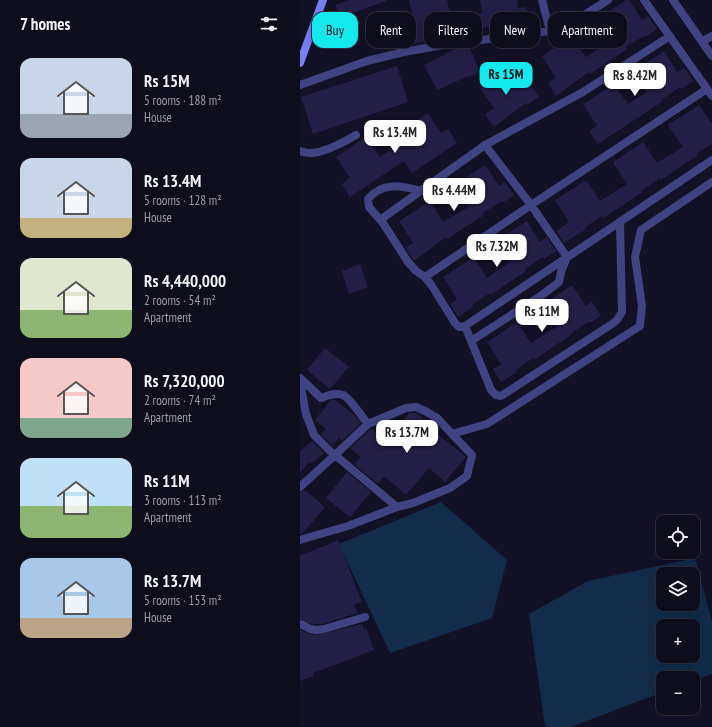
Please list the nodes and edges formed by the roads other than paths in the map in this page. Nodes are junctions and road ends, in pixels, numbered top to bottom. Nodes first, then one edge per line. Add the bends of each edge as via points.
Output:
1 (323, 0) edge
2 (542, 0) edge
3 (608, 0) edge
4 (644, 0) edge
5 (673, 0) edge
6 (589, 12) edge
7 (548, 24) edge
8 (548, 32) edge
9 (670, 36) junction
10 (712, 36) edge
11 (703, 41) junction
12 (712, 56) edge
13 (300, 63) edge
14 (300, 84) edge
15 (709, 92) edge
16 (356, 135) dead end
17 (485, 145) junction
18 (300, 151) edge
19 (712, 160) edge
20 (712, 182) edge
21 (422, 191) junction
22 (531, 205) junction
23 (380, 220) junction
24 (620, 223) junction
25 (567, 257) junction
26 (425, 277) junction
27 (465, 326) junction
28 (472, 341) junction
29 (300, 378) edge
30 (300, 382) edge
31 (368, 424) junction
32 (452, 434) junction
33 (335, 455) junction
34 (300, 487) edge
35 (397, 507) junction
36 (300, 540) edge
37 (365, 617) dead end
38 (300, 623) edge

1 - 13 main road
2 - 7 street
3 - 6 street
4 - 9 street
5 - 11 street
8 - 14 street via 404,52 367,61
9 - 15 street
9 - 17 street via 583,92
10 - 11 street
11 - 12 street
15 - 22 street
16 - 18 street via 316,153
17 - 21 street
17 - 22 street
19 - 24 street
20 - 32 street via 641,230 636,257 642,306 640,326 487,424
21 - 23 street
21 - 23 street via 388,186 372,194 368,199 369,207
22 - 25 street
22 - 26 street
23 - 26 street via 408,262
24 - 25 street
24 - 28 street via 623,305 617,320 501,396 491,390
25 - 27 street
25 - 28 street via 559,282 542,296
26 - 27 street via 455,323 459,327
27 - 28 street
29 - 31 street via 321,398 331,394 343,395
30 - 33 street via 306,414 314,435
31 - 32 street via 406,408 416,407 437,418
31 - 33 street
32 - 35 street via 472,455 468,476 450,488 413,504
33 - 34 street
33 - 35 street
35 - 36 street via 348,526
37 - 38 street via 317,630

